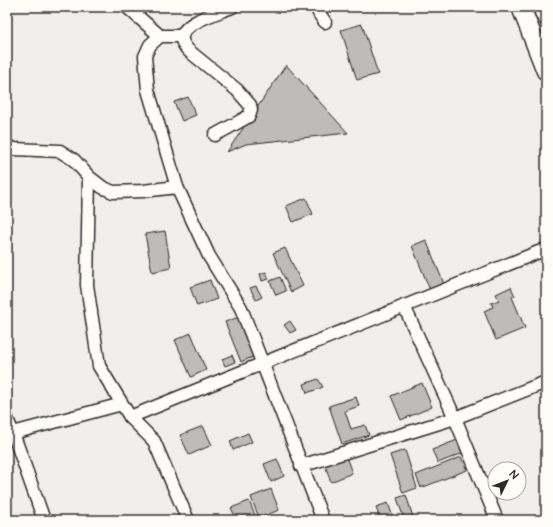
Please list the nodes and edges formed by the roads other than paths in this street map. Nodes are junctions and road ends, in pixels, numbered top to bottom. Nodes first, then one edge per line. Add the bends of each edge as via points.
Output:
1 (127, 7) edge
2 (232, 7) edge
3 (316, 7) edge
4 (521, 7) edge
5 (542, 7) edge
6 (546, 16) edge
7 (325, 22) dead end
8 (160, 36) junction
9 (182, 36) junction
10 (546, 71) edge
11 (215, 135) dead end
12 (7, 146) edge
13 (89, 177) junction
14 (177, 187) junction
15 (546, 249) edge
16 (404, 306) junction
17 (262, 364) junction
18 (546, 382) edge
19 (122, 404) junction
20 (130, 417) junction
21 (455, 418) junction
22 (7, 419) edge
23 (14, 433) junction
24 (301, 466) junction
25 (44, 520) edge
26 (188, 520) edge
27 (323, 520) edge
28 (497, 520) edge

1 - 8 street
2 - 9 street via 198,20 190,25
3 - 7 street
4 - 10 main road
5 - 6 main road
8 - 9 street
8 - 14 street via 150,45 145,56 148,90
9 - 11 street via 184,46 238,90 250,105 249,116
12 - 13 street via 14,149 60,152 74,160
13 - 14 street via 113,192
13 - 19 street via 89,300 99,366
14 - 17 street via 209,256 241,308
15 - 16 street
16 - 17 street
16 - 21 street
17 - 20 street
17 - 24 street
18 - 21 street
19 - 20 street
19 - 23 street
20 - 26 street via 154,441
21 - 24 street
21 - 28 street
22 - 23 street
23 - 25 street
24 - 27 street

